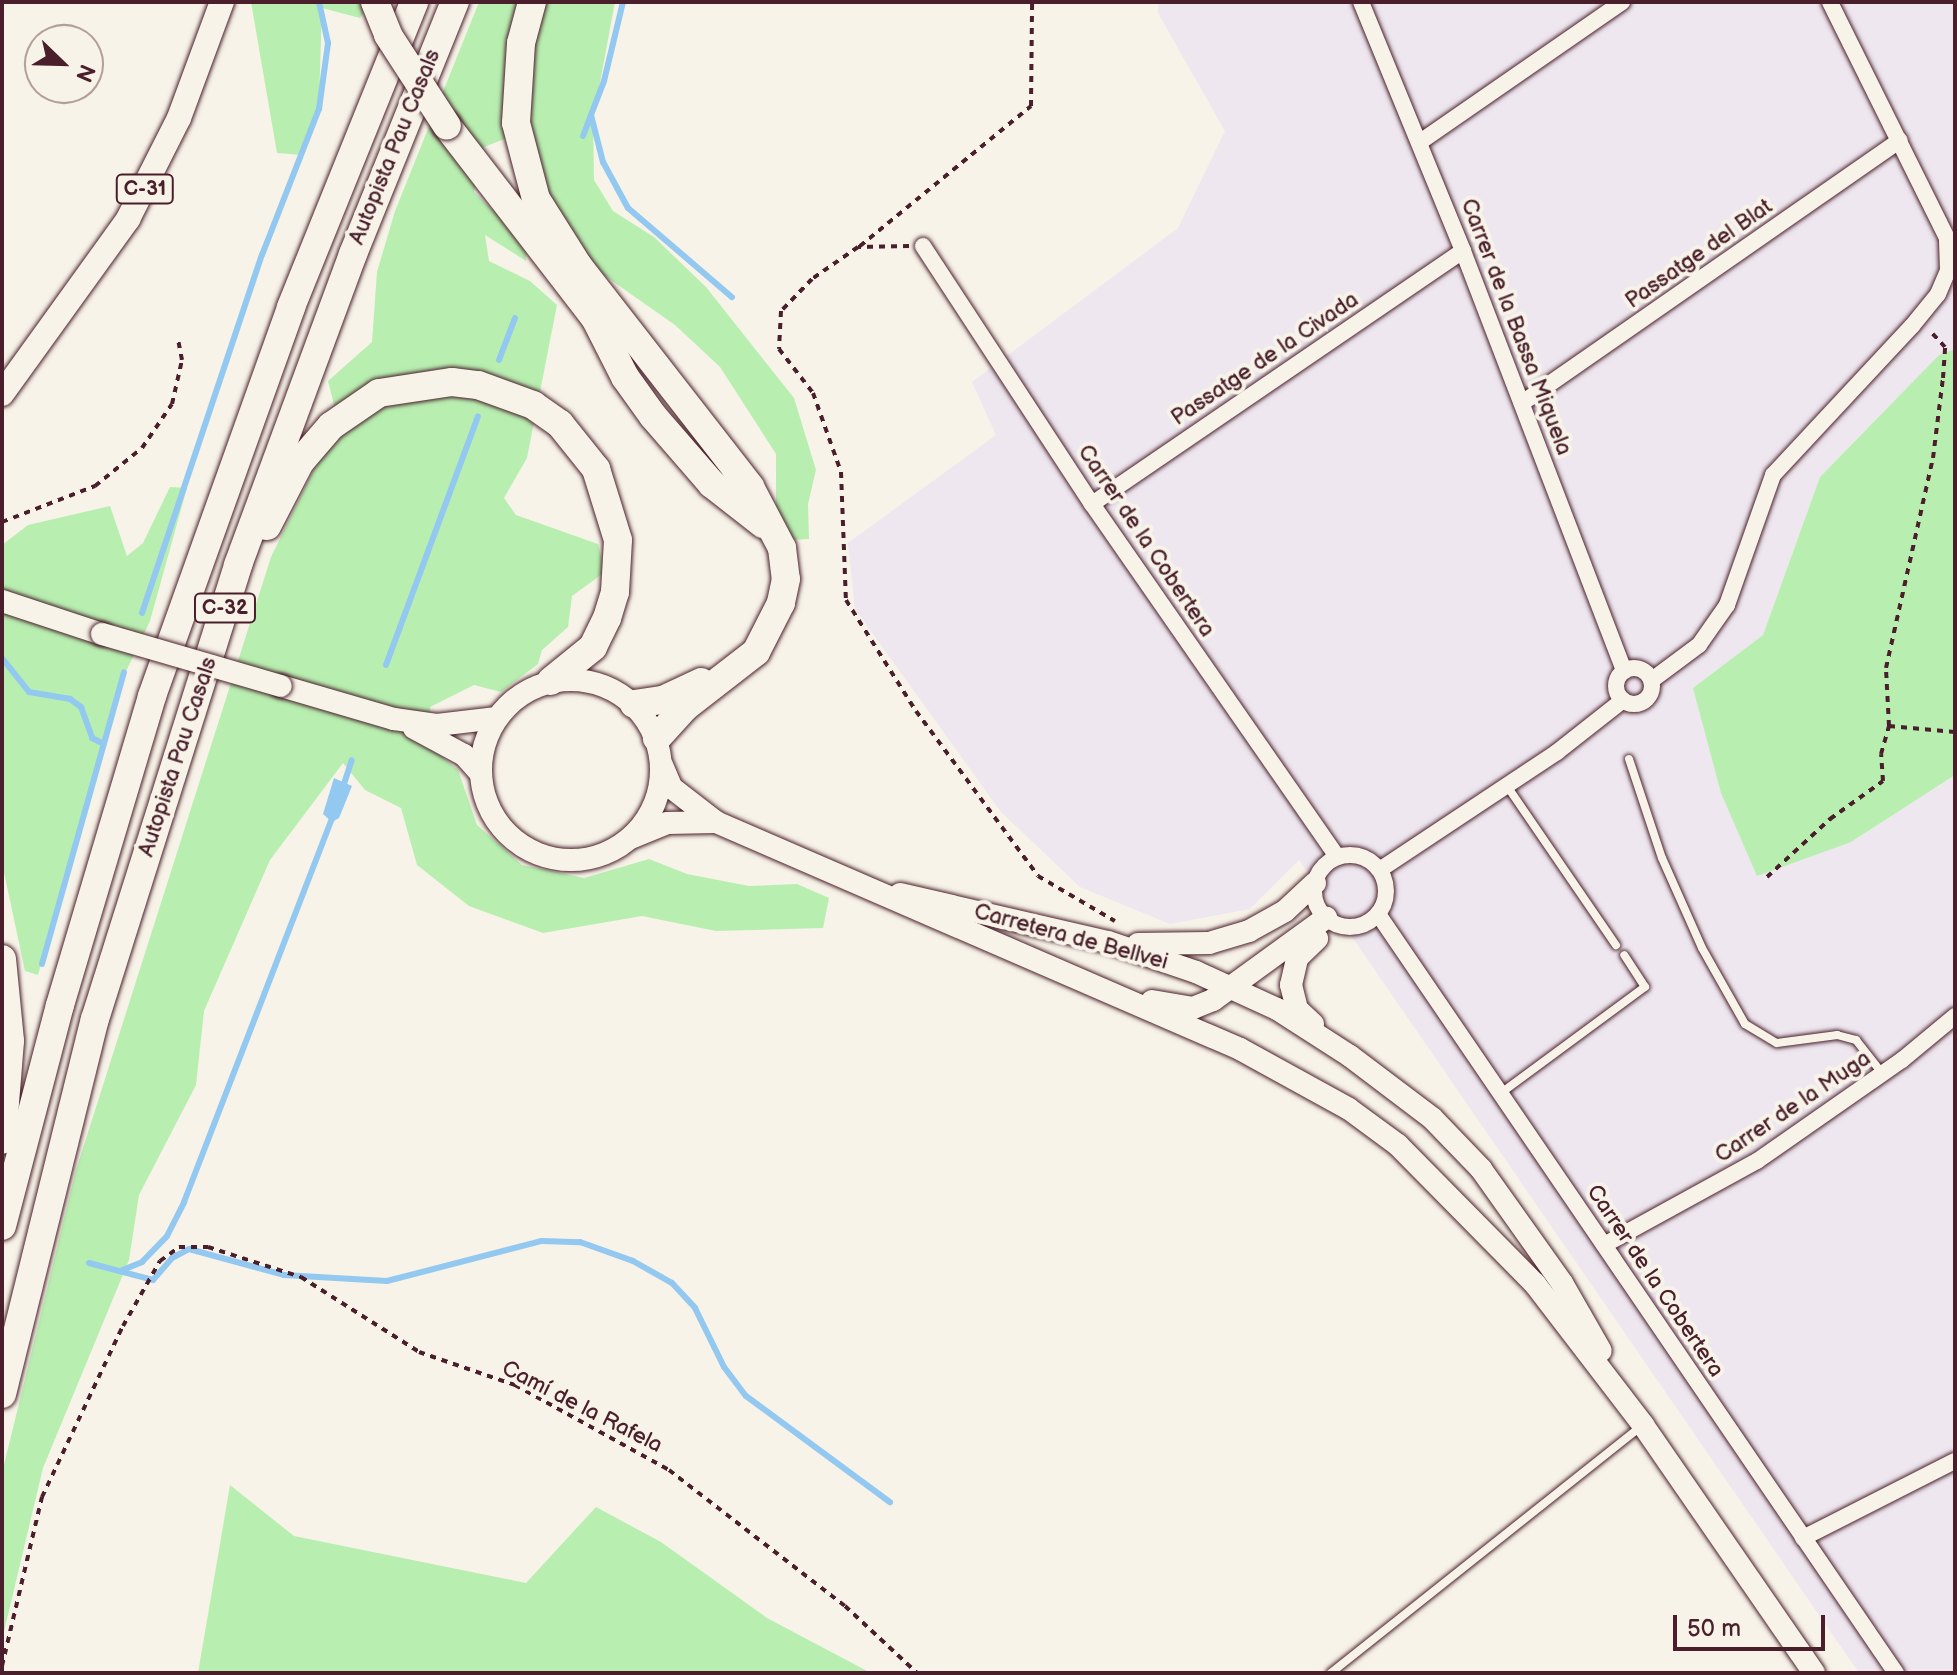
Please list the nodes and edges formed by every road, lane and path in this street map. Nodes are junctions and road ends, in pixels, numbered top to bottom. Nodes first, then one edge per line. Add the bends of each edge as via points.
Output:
1 (222, 2) edge
2 (375, 2) edge
3 (414, 2) edge
4 (455, 2) edge
5 (532, 2) edge
6 (1032, 2) edge
7 (1361, 2) edge
8 (1622, 2) edge
9 (1830, 2) edge
10 (1900, 140) junction
11 (1420, 142) junction
12 (923, 246) joint
13 (858, 247) junction
14 (1463, 251) junction
15 (1918, 318) junction
16 (178, 339) dead end
17 (2, 394) edge
18 (1522, 403) junction
19 (1092, 504) junction
20 (2, 522) edge
21 (238, 565) junction
22 (2, 601) edge
23 (2, 613) edge
24 (34, 616) junction
25 (1624, 671) junction
26 (1652, 680) junction
27 (551, 681) junction
28 (1623, 700) junction
29 (634, 704) junction
30 (497, 718) junction
31 (394, 719) junction
32 (1889, 726) junction
33 (1955, 732) edge
34 (659, 752) junction
35 (1629, 759) dead end
36 (480, 773) junction
37 (1506, 785) junction
38 (716, 822) junction
39 (632, 837) junction
40 (1337, 857) junction
41 (1381, 869) junction
42 (1767, 877) dead end
43 (1315, 883) junction
44 (871, 888) junction
45 (1378, 914) junction
46 (1332, 922) junction
47 (1116, 934) junction
48 (1616, 945) dead end
49 (1624, 955) dead end
50 (2, 959) edge
51 (1045, 967) junction
52 (1230, 988) junction
53 (1955, 1016) edge
54 (1350, 1056) junction
55 (1882, 1074) junction
56 (1500, 1093) junction
57 (2, 1140) edge
58 (2, 1223) edge
59 (1604, 1245) junction
60 (2, 1394) edge
61 (1643, 1425) junction
62 (1955, 1461) edge
63 (1803, 1538) junction
64 (2, 1666) edge
65 (917, 1673) edge
66 (1331, 1673) edge
67 (1814, 1673) edge
68 (1896, 1673) edge

1 - 17 main road, C-31 via 179,118 128,219
2 - 29 highway, bridge via 388,35 447,126 595,318 625,377 653,416 712,484 760,518 773,550 772,596 747,648 683,692
3 - 58 highway, Autopista Pau Casals / C-32 via 291,307 152,696
4 - 21 highway, Autopista Pau Casals / C-32 via 353,254
5 - 34 highway via 521,43 516,123 536,199 579,267 750,487 782,548 781,603 756,652 685,707
6 - 13 path via 1031,106
7 - 11 street, Carrer de la Bassa Miquela
8 - 11 street
9 - 10 street
10 - 15 street via 1947,238 1948,270 1938,294
10 - 18 street, Passatge del Blat
11 - 14 street, Carrer de la Bassa Miquela
12 - 13 path
12 - 19 street, Carrer de la Cobertera
13 - 47 path via 812,279 781,311 779,349 813,393 841,472 846,600 916,711 1038,876
14 - 18 street, Carrer de la Bassa Miquela
14 - 19 street, Passatge de la Civada
15 - 26 street via 1773,475 1727,605 1699,645
15 - 32 path via 1945,347 1944,363 1933,458 1886,668
16 - 20 path via 182,360 172,404 142,448 95,486
18 - 25 street, Carrer de la Bassa Miquela
19 - 40 street, Carrer de la Cobertera
21 - 27 highway via 261,538 300,462 331,426 379,393 452,382 502,392 560,424 596,469 613,514 618,566 607,618 593,647
21 - 60 highway, Autopista Pau Casals / C-32 via 95,1019
22 - 24 main road
23 - 24 main road
24 - 31 main road, bridge
25 - 26 street via 1640,668
25 - 28 street via 1616,686
26 - 28 street via 1647,700
27 - 29 main road via 584,680 610,688
27 - 30 main road via 525,692
28 - 37 street
29 - 34 main road
30 - 31 main road via 466,725
30 - 36 main road via 484,743
31 - 36 main road via 464,755
32 - 33 path
32 - 42 path via 1881,754 1883,781 1830,819
34 - 38 main road, Carretera de Bellvei via 672,788
34 - 39 main road via 655,806
35 - 55 lane via 1662,858 1702,948 1745,1024 1777,1043 1837,1035 1856,1040
36 - 39 main road via 491,815 518,845 563,861 600,857
37 - 41 street
37 - 48 lane
38 - 39 main road, Carretera de Bellvei via 667,823
38 - 44 main road, Carretera de Bellvei
40 - 41 street via 1363,857
40 - 43 street
41 - 45 street via 1386,892
43 - 46 street via 1318,908
43 - 47 main road via 1285,911 1209,943
44 - 47 main road, Carretera de Bellvei
44 - 51 main road, Carretera de Bellvei
45 - 46 street via 1364,925
45 - 56 street, Carrer de la Cobertera
46 - 52 main road
46 - 54 main road via 1297,958 1291,985 1297,1009
47 - 52 main road, Carretera de Bellvei
49 - 56 lane via 1645,987
50 - 57 highway via 10,1041
51 - 52 main road via 1085,972 1161,1005 1193,1008
51 - 61 main road, Carretera de Bellvei via 1240,1049 1349,1109 1398,1145 1535,1284
52 - 54 main road, Carretera de Bellvei via 1277,1009
53 - 55 street, Carrer de la Muga
54 - 61 main road, Carretera de Bellvei via 1432,1118 1481,1169 1562,1283
55 - 59 street, Carrer de la Muga via 1757,1161
56 - 59 street, Carrer de la Cobertera
59 - 63 street, Carrer de la Cobertera
61 - 66 lane
61 - 67 main road, Carretera de Bellvei
62 - 63 street
63 - 68 street, Carrer de la Cobertera
64 - 65 path, Camí de la Rafela via 42,1497 123,1326 149,1288 152,1271 179,1247 208,1247 301,1277 419,1352 515,1385 669,1470 845,1606

